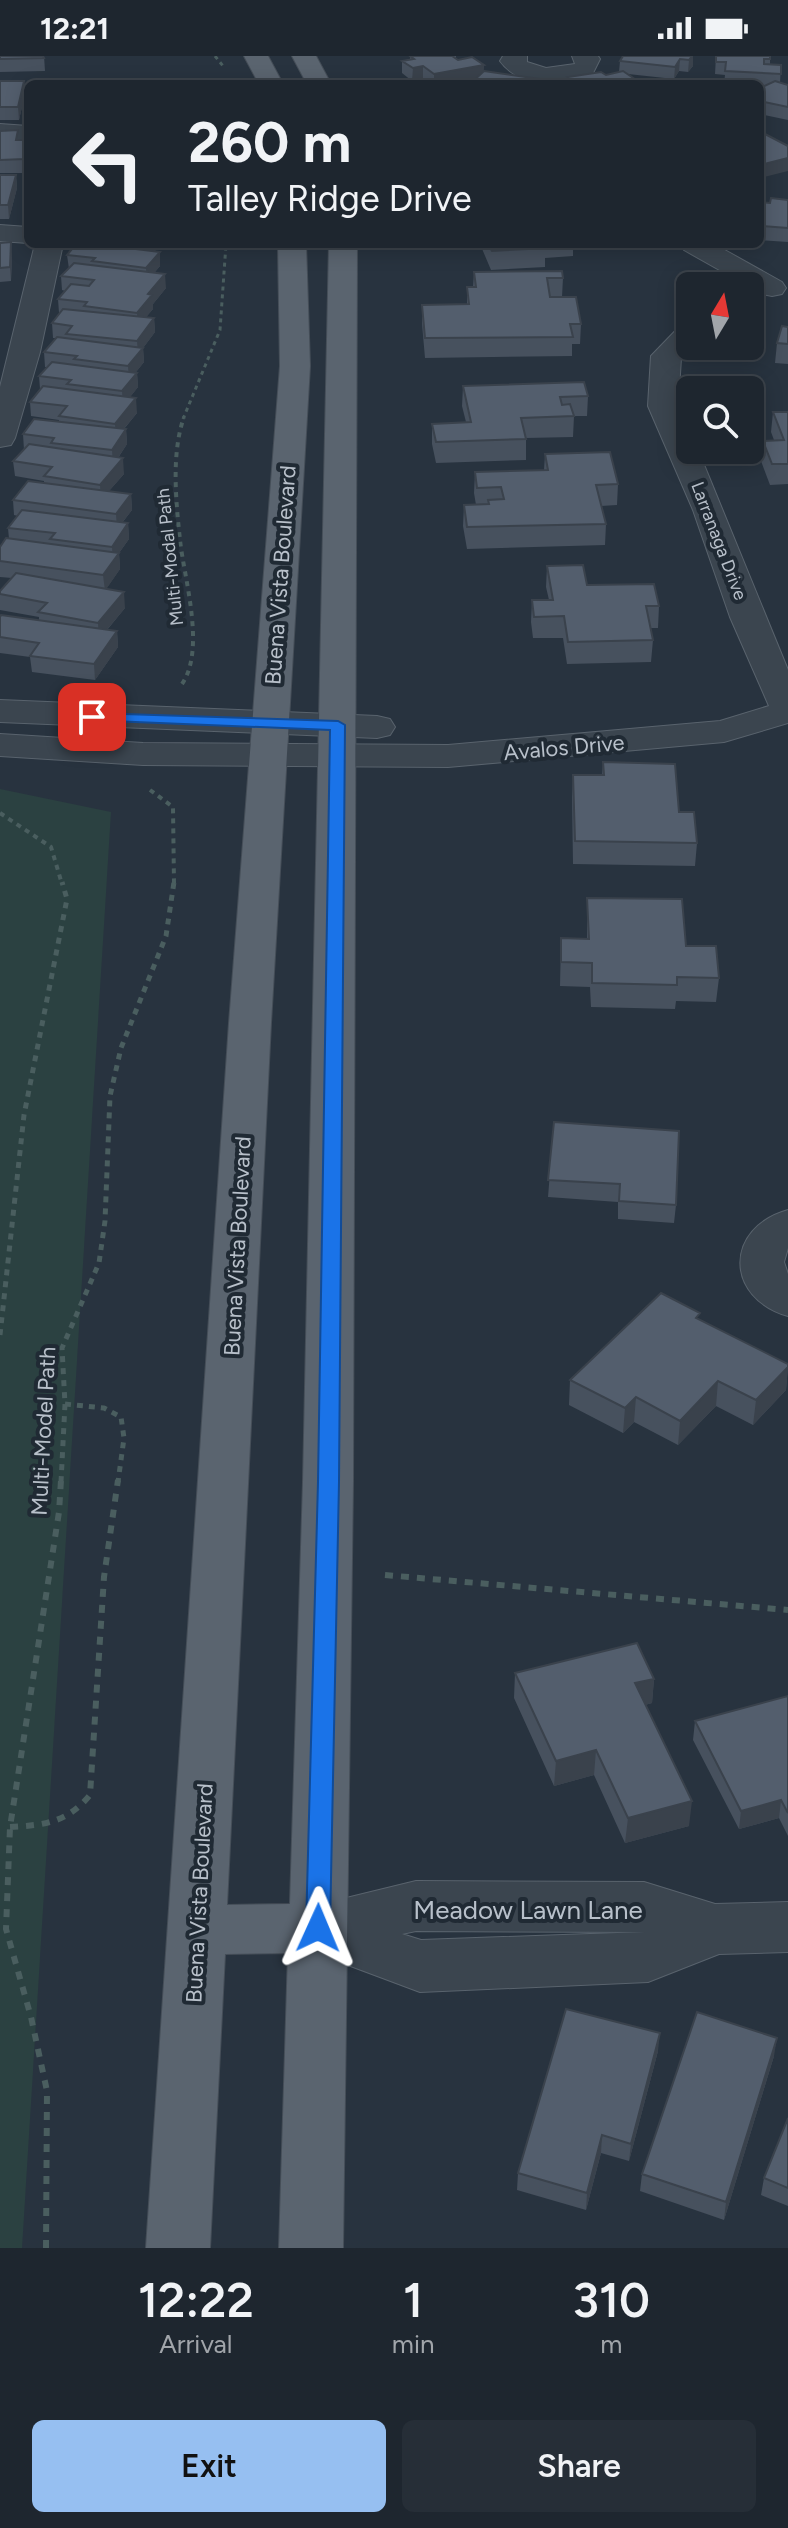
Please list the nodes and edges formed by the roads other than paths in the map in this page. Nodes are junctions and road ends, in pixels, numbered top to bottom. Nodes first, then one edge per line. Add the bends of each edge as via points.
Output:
1 (256, 56) edge
2 (304, 56) edge
3 (515, 56) edge
4 (584, 56) edge
5 (269, 80) edge
6 (317, 80) edge
7 (0, 132) edge
8 (24, 134) edge
9 (0, 233) edge
10 (24, 235) edge
11 (48, 248) edge
12 (292, 248) edge
13 (343, 248) edge
14 (701, 248) edge
15 (770, 290) edge
16 (676, 346) edge
17 (13, 351) edge
18 (0, 438) edge
19 (788, 710) edge
20 (0, 711) edge
21 (269, 740) junction
22 (337, 741) junction
23 (0, 745) edge
24 (788, 1225) edge
25 (788, 1300) edge
26 (788, 1927) edge
27 (318, 1928) junction
28 (197, 1930) junction
29 (178, 2248) edge
30 (311, 2248) edge

1 - 5 main road
2 - 6 main road
3 - 4 street via 512,61 521,69 557,75 585,68
7 - 8 street
9 - 10 street
11 - 17 street
12 - 21 main road, Buena Vista Boulevard via 295,366
13 - 22 main road
14 - 15 street
16 - 19 street, Larranaga Drive via 666,356 663,406
17 - 18 street
19 - 22 street, Avalos Drive via 724,731 448,756
20 - 21 street
21 - 22 street, Avalos Drive
21 - 23 street via 143,754
21 - 28 main road, Buena Vista Boulevard
22 - 27 main road
24 - 25 street via 765,1244 760,1260 764,1276
26 - 27 street, Meadow Lawn Lane via 715,1929 648,1957 420,1966
27 - 28 main road
27 - 30 main road
28 - 29 main road, Buena Vista Boulevard

